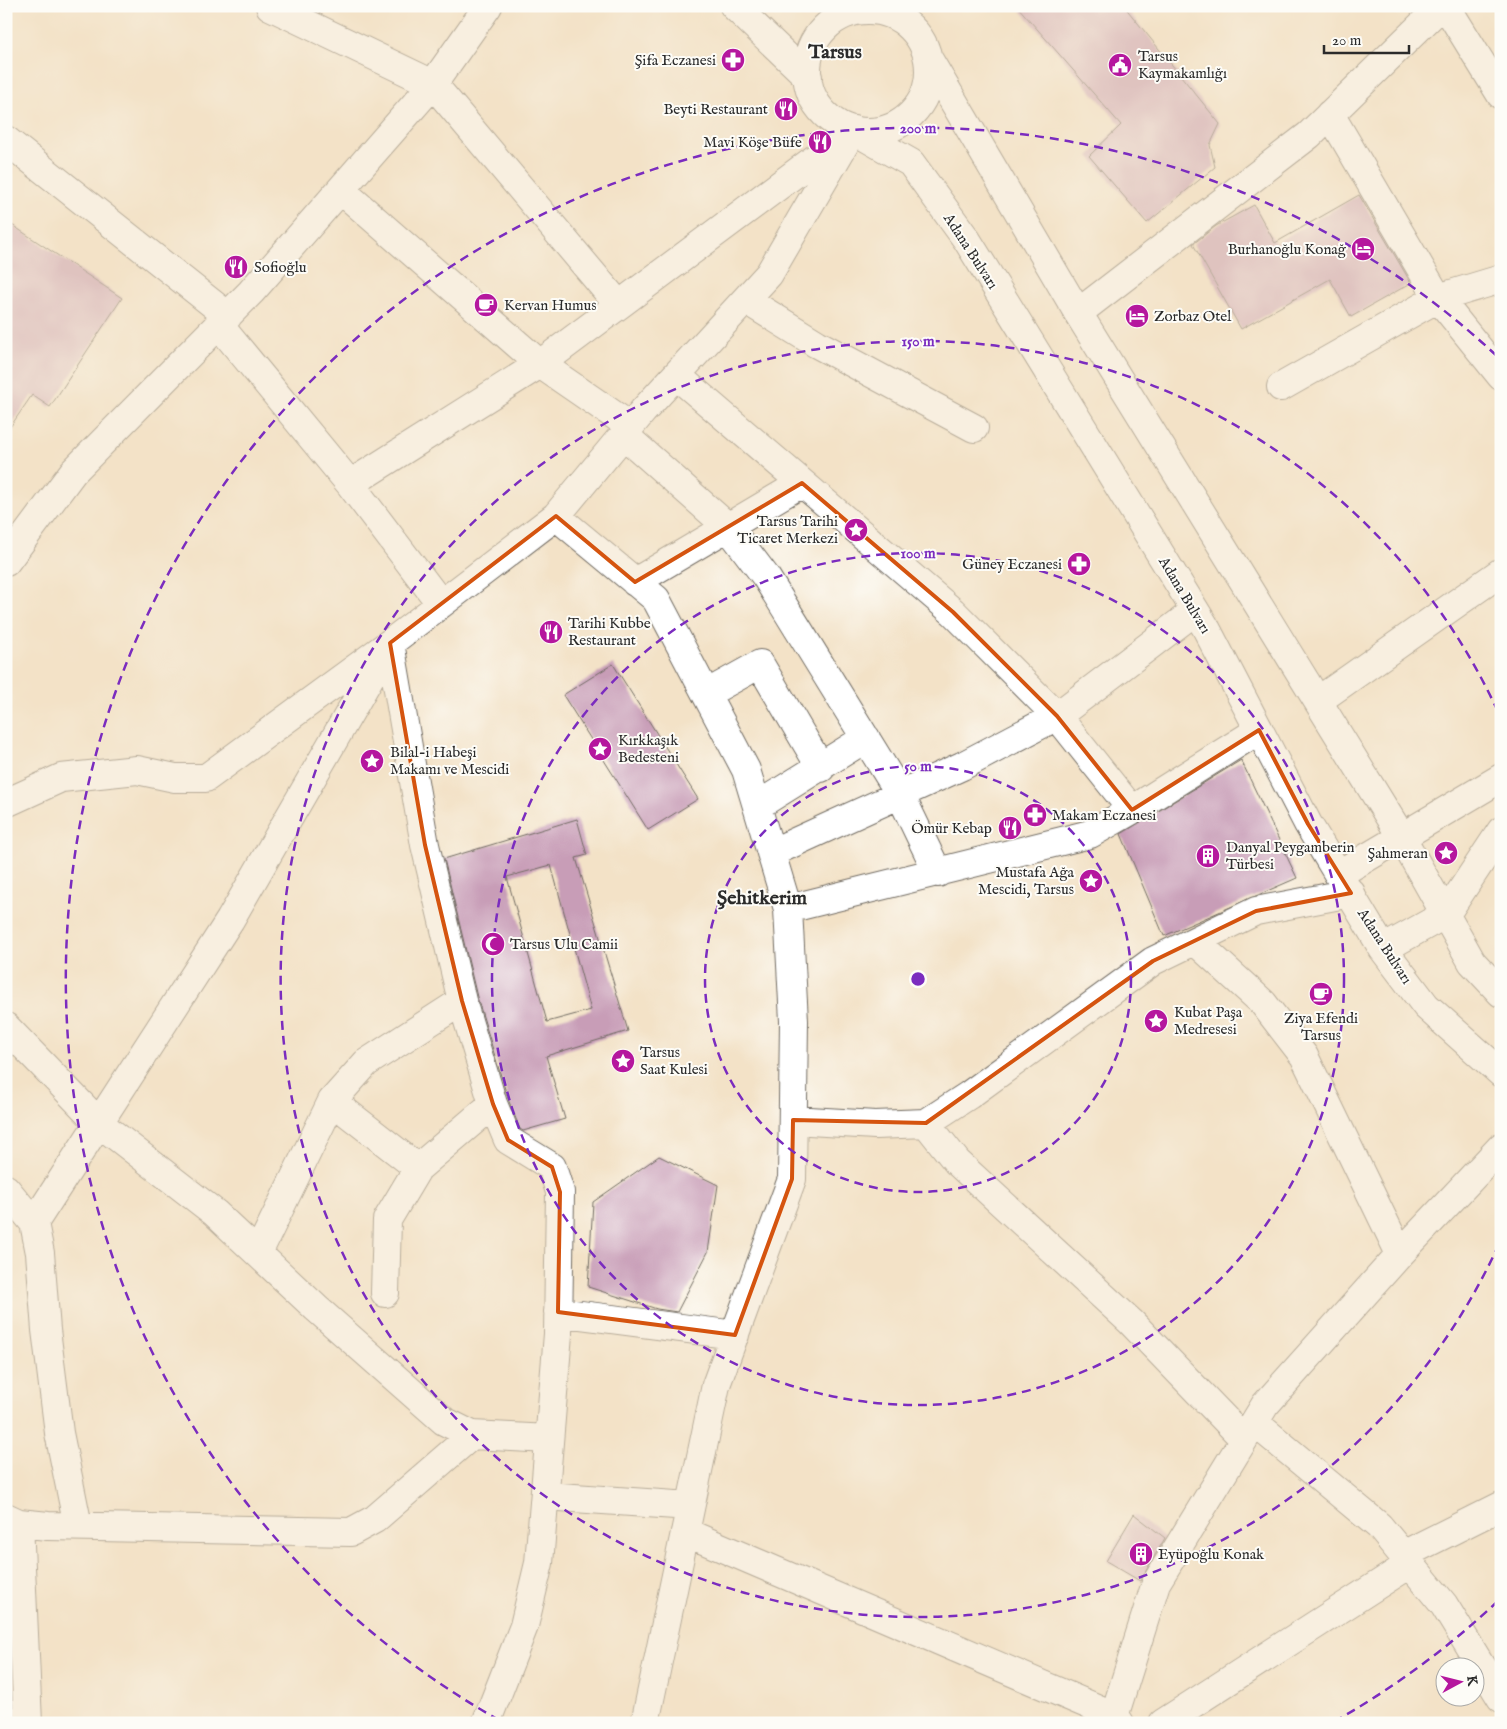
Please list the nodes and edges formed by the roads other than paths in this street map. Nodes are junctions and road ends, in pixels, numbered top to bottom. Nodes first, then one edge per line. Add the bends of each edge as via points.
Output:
1 (270, 6) edge
2 (488, 6) edge
3 (734, 6) edge
4 (886, 9) edge
5 (1435, 9) edge
6 (928, 58) junction
7 (808, 77) junction
8 (433, 84) junction
9 (1501, 95) edge
10 (1330, 114) junction
11 (853, 130) junction
12 (6, 140) edge
13 (341, 190) junction
14 (1501, 279) edge
15 (1438, 298) junction
16 (746, 300) junction
17 (618, 304) junction
18 (1078, 313) junction
19 (223, 320) junction
20 (540, 364) junction
21 (676, 375) junction
22 (1501, 376) edge
23 (1281, 387) dead end
24 (974, 428) dead end
25 (627, 430) junction
26 (350, 484) junction
27 (802, 484) junction
28 (556, 516) junction
29 (728, 527) junction
30 (6, 562) edge
31 (1501, 572) edge
32 (635, 582) junction
33 (441, 604) junction
34 (1195, 611) junction
35 (390, 643) junction
36 (706, 694) junction
37 (1319, 700) junction
38 (1056, 716) junction
39 (1259, 730) junction
40 (866, 738) junction
41 (821, 768) junction
42 (1501, 778) edge
43 (900, 794) junction
44 (6, 803) edge
45 (757, 806) junction
46 (1132, 810) junction
47 (1501, 831) edge
48 (1401, 836) junction
49 (771, 853) junction
50 (938, 872) junction
51 (1345, 883) junction
52 (788, 909) junction
53 (1446, 914) junction
54 (1194, 941) junction
55 (1383, 948) junction
56 (1501, 993) edge
57 (462, 1000) junction
58 (6, 1027) edge
59 (1501, 1073) edge
60 (332, 1101) junction
61 (493, 1104) junction
62 (793, 1120) junction
63 (926, 1123) junction
64 (99, 1124) junction
65 (1501, 1147) edge
66 (418, 1168) junction
67 (8, 1197) edge
68 (34, 1223) junction
69 (258, 1253) junction
70 (1400, 1254) junction
71 (385, 1294) dead end
72 (558, 1312) junction
73 (735, 1335) junction
74 (1249, 1431) junction
75 (472, 1435) junction
76 (549, 1440) junction
77 (545, 1496) junction
78 (1501, 1506) edge
79 (687, 1519) junction
80 (13, 1520) edge
81 (78, 1526) junction
82 (1407, 1559) junction
83 (1501, 1698) edge
84 (1116, 1720) edge
85 (28, 1723) edge
86 (486, 1723) edge
87 (645, 1723) edge
88 (1163, 1723) edge

1 - 8 street
2 - 8 street
3 - 7 street
4 - 6 street via 907,24 920,39
4 - 7 street via 852,12 834,20 810,51
5 - 9 street
5 - 10 street
6 - 11 street via 929,79 923,98 910,115 893,127 874,132
6 - 18 street
7 - 11 street via 819,108 834,122
8 - 13 street
8 - 17 street
10 - 15 street
10 - 18 street via 1309,135
11 - 16 street via 769,274
11 - 17 street
11 - 34 street, Adana Bulvarı via 911,163 967,240
12 - 19 street
13 - 19 street
13 - 20 street
14 - 15 street
15 - 22 street
15 - 23 street
16 - 21 street
16 - 24 street via 817,344
17 - 20 street
18 - 37 street
19 - 26 street
19 - 30 street via 73,472
20 - 25 street
20 - 26 street
21 - 25 street
21 - 27 street
25 - 28 street
25 - 29 street
26 - 33 street
27 - 29 street
27 - 38 street via 953,612
28 - 32 street
28 - 33 street
29 - 32 street
29 - 40 street via 766,577
31 - 37 street
32 - 36 street via 656,599
33 - 35 street
34 - 38 street
34 - 39 street, Adana Bulvarı
35 - 44 street via 206,778 175,778 137,770 61,778
35 - 57 street via 425,845
35 - 64 street via 230,920
36 - 41 street via 760,664
36 - 45 street via 746,770
37 - 48 street
38 - 43 street via 962,766
38 - 46 street
39 - 46 street
39 - 51 street, Adana Bulvarı via 1308,824
40 - 41 street
40 - 43 street
41 - 45 street
42 - 48 street
43 - 49 street
43 - 50 street
45 - 49 street
46 - 50 street via 1090,834
47 - 53 street
48 - 51 street
48 - 53 street
49 - 52 street
50 - 52 street
51 - 54 street via 1256,911
51 - 55 street, Adana Bulvarı
52 - 62 street via 794,1021
53 - 55 street
53 - 56 street via 1472,962
54 - 63 street via 1153,961
54 - 70 street via 1262,1003 1304,1056
55 - 59 street, Adana Bulvarı via 1426,1006
57 - 60 street via 366,1063
57 - 61 street
58 - 64 street
60 - 66 street
60 - 69 street
61 - 66 street
61 - 72 street via 508,1140 552,1167 560,1192
62 - 63 street via 874,1125
62 - 73 street via 792,1179
63 - 74 street via 957,1162
64 - 68 street
64 - 69 street via 215,1213
65 - 70 street
66 - 71 street via 387,1220
67 - 68 street
68 - 81 street via 59,1433
69 - 75 street via 444,1422
70 - 74 street via 1265,1405
72 - 73 street
72 - 76 street
73 - 79 street via 716,1385
74 - 82 street via 1379,1526
74 - 84 street via 1156,1583
75 - 76 street
75 - 81 street via 375,1519 351,1532
76 - 77 street
77 - 79 street
77 - 86 street via 539,1563 524,1626
78 - 82 street
79 - 84 street
79 - 87 street
80 - 81 street
80 - 85 street
82 - 83 street via 1444,1605
82 - 88 street

